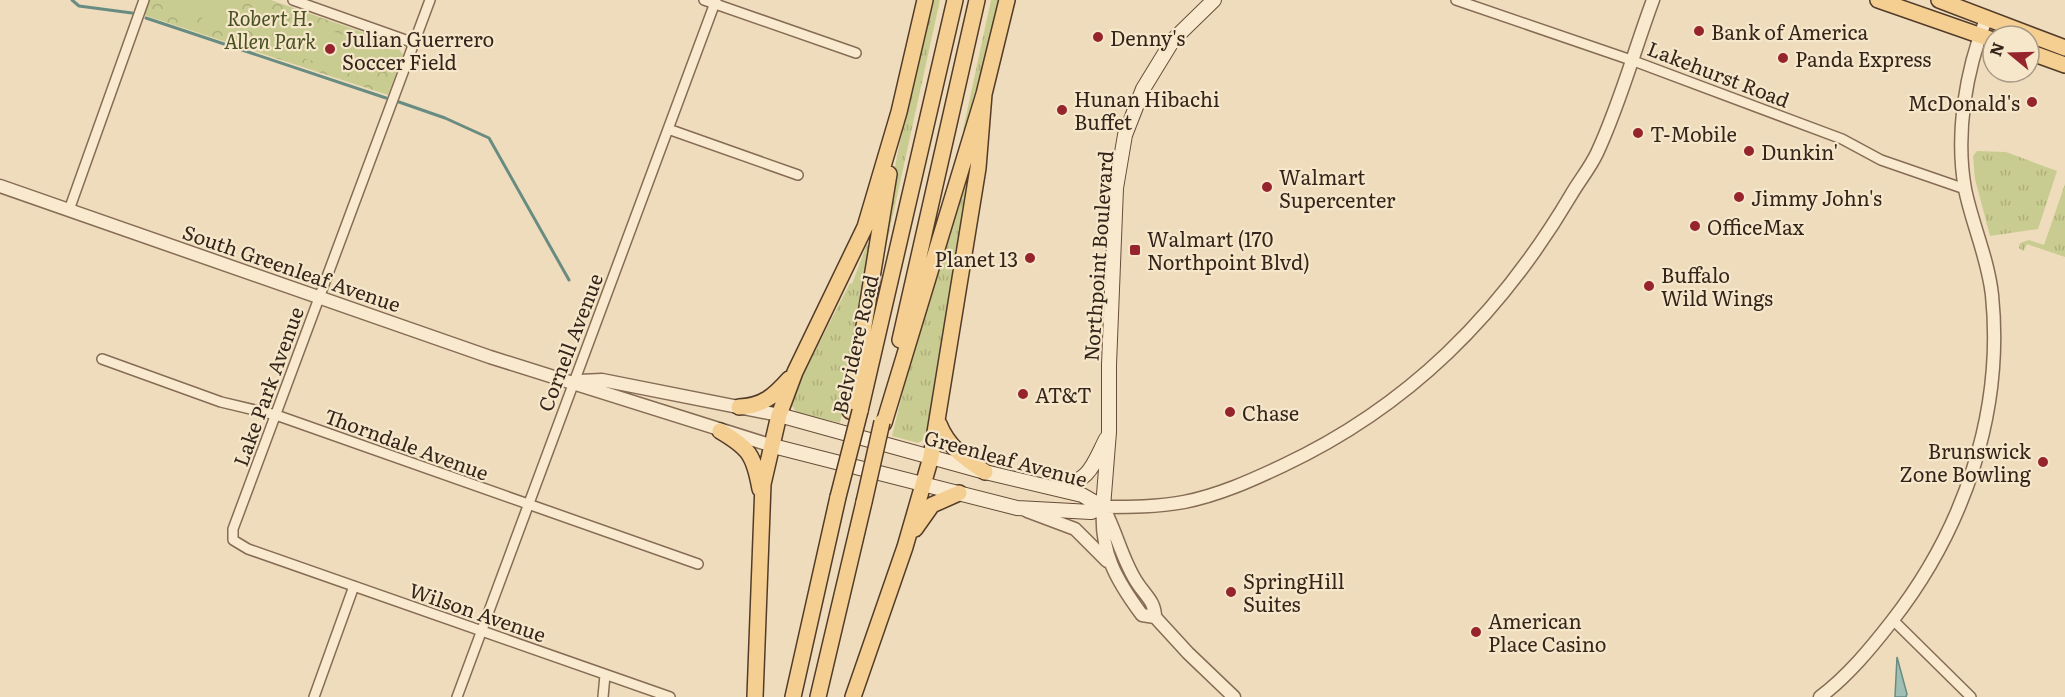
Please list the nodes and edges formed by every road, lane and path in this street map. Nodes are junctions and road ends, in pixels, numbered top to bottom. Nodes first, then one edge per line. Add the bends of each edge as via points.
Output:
1 (144, 0) edge
2 (293, 0) edge
3 (430, 0) edge
4 (704, 0) edge
5 (955, 0) edge
6 (977, 0) edge
7 (1007, 0) edge
8 (1214, 0) edge
9 (1456, 0) edge
10 (1653, 0) edge
11 (1878, 0) edge
12 (1939, 0) edge
13 (715, 2) edge
14 (924, 3) edge
15 (1986, 19) junction
16 (1986, 24) edge
17 (1981, 35) edge
18 (414, 43) junction
19 (1981, 48) edge
20 (2065, 48) edge
21 (856, 53) dead end
22 (2041, 56) edge
23 (1631, 60) junction
24 (2065, 65) edge
25 (984, 93) junction
26 (899, 112) junction
27 (668, 129) junction
28 (798, 175) dead end
29 (0, 186) edge
30 (1965, 189) junction
31 (69, 210) junction
32 (319, 298) junction
33 (102, 359) dead end
34 (795, 372) junction
35 (572, 382) junction
36 (739, 407) junction
37 (855, 411) junction
38 (276, 415) junction
39 (779, 415) junction
40 (883, 423) junction
41 (939, 424) junction
42 (720, 431) junction
43 (1109, 432) junction
44 (772, 446) junction
45 (932, 457) junction
46 (985, 472) junction
47 (924, 484) junction
48 (1049, 488) junction
49 (959, 493) junction
50 (762, 500) junction
51 (528, 505) junction
52 (1103, 507) junction
53 (1017, 508) junction
54 (905, 547) junction
55 (274, 558) joint
56 (698, 564) dead end
57 (1115, 575) junction
58 (354, 586) junction
59 (1155, 617) junction
60 (1893, 620) junction
61 (482, 631) junction
62 (605, 675) junction
63 (314, 697) edge
64 (457, 697) edge
65 (603, 697) edge
66 (670, 697) edge
67 (755, 697) edge
68 (793, 697) edge
69 (818, 697) edge
70 (853, 697) edge
71 (1234, 697) edge
72 (1820, 697) edge
73 (1971, 697) edge

1 - 31 street
2 - 18 street
3 - 18 street, Lake Park Avenue
4 - 13 street
5 - 37 main road, Belvidere Road
6 - 40 main road
7 - 25 main road
8 - 43 main road, Northpoint Boulevard via 1173,40 1143,89 1125,135 1116,188
9 - 23 street, Lakehurst Road
10 - 23 street
11 - 17 main road
12 - 15 main road
13 - 21 street
13 - 27 street, Cornell Avenue
14 - 26 main road
15 - 16 street
15 - 20 main road
18 - 32 street, Lake Park Avenue
19 - 30 street via 1970,69 1964,105
22 - 24 main road
23 - 30 street, Lakehurst Road via 1842,139 1881,160
23 - 52 street via 1596,155 1547,236 1444,358 1344,433 1241,484 1153,507
25 - 40 main road
25 - 41 main road via 978,168
26 - 34 main road via 865,227
26 - 37 main road
27 - 28 street
27 - 35 street, Cornell Avenue
29 - 31 street, South Greenleaf Avenue
30 - 60 street via 1991,291 1995,355 1970,481 1915,594
31 - 32 street, South Greenleaf Avenue
32 - 35 street, South Greenleaf Avenue
32 - 38 street, Lake Park Avenue
33 - 38 street, Thorndale Avenue via 221,402
34 - 36 main road via 772,397 753,407
34 - 39 main road
35 - 36 street, South Greenleaf Avenue via 602,380
35 - 42 street, South Greenleaf Avenue
35 - 51 street, Cornell Avenue
36 - 39 street, South Greenleaf Avenue
37 - 68 main road, bridge
38 - 51 street, Thorndale Avenue
38 - 55 street, Lake Park Avenue via 231,536 236,544
39 - 44 main road
39 - 45 main road, Greenleaf Avenue
40 - 69 main road, bridge
41 - 45 main road
41 - 46 main road via 958,454
42 - 44 street, South Greenleaf Avenue
42 - 50 main road via 753,457
43 - 48 main road via 1088,474 1074,484
43 - 52 main road, Northpoint Boulevard
44 - 47 main road, Greenleaf Avenue
44 - 50 main road
45 - 46 main road, Greenleaf Avenue
45 - 47 main road
46 - 48 main road, Greenleaf Avenue
47 - 49 main road, Greenleaf Avenue
47 - 54 main road
48 - 52 main road, Greenleaf Avenue via 1082,495
49 - 53 main road, Greenleaf Avenue
49 - 54 main road via 932,505
50 - 67 main road
51 - 56 street, Thorndale Avenue
51 - 61 street, Cornell Avenue
52 - 53 main road, Greenleaf Avenue via 1091,512
52 - 57 street via 1102,534
52 - 59 street via 1128,566 1155,607
53 - 57 street via 1075,529 1103,554
54 - 70 main road
55 - 58 street, Wilson Avenue
57 - 59 street via 1142,615
58 - 61 street, Wilson Avenue
58 - 63 street
59 - 71 street
60 - 72 street via 1870,650
60 - 73 street
61 - 62 street, Wilson Avenue
61 - 64 street, Cornell Avenue
62 - 65 street
62 - 66 street, Wilson Avenue

